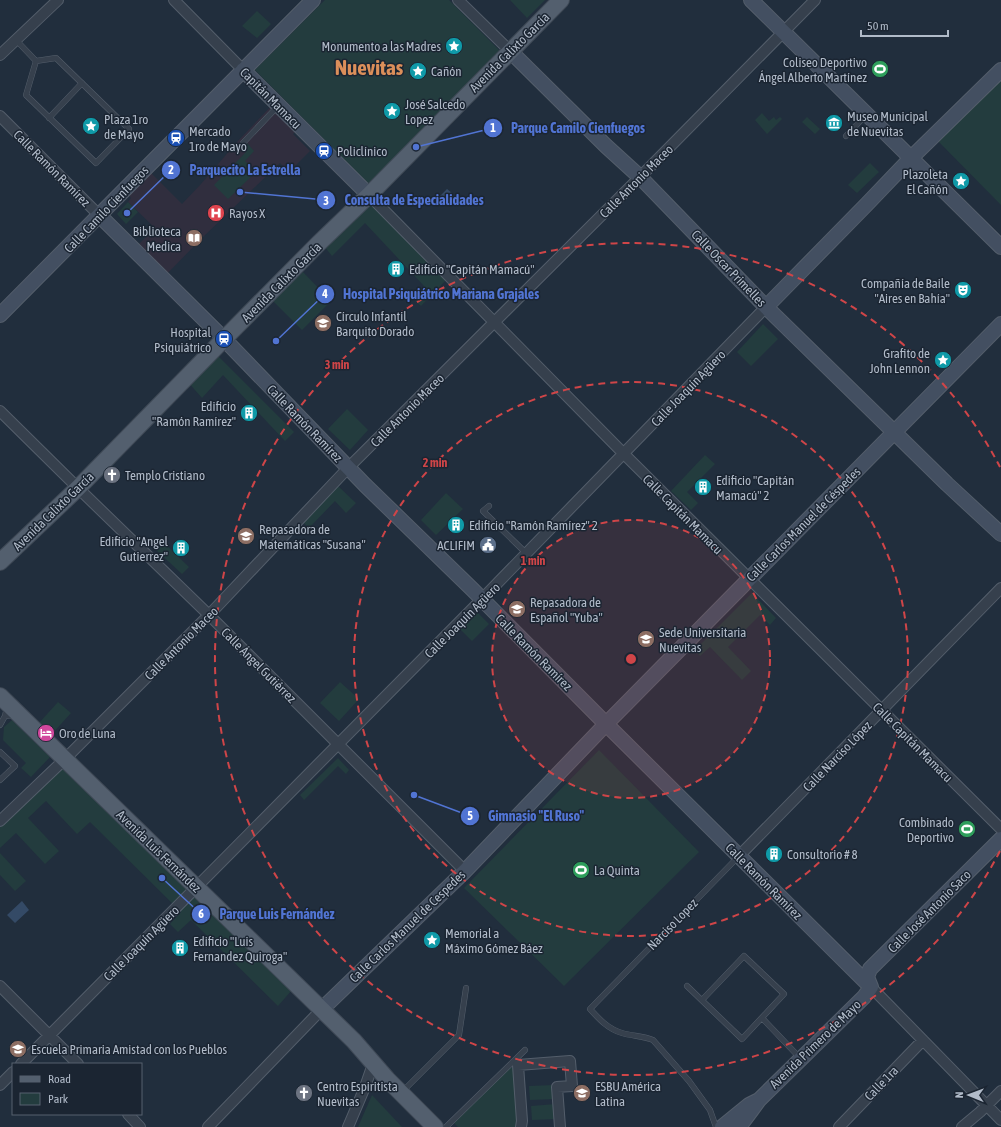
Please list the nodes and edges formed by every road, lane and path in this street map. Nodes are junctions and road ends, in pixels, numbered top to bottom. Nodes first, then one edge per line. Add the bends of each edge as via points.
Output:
1 (58, 0) edge
2 (174, 0) edge
3 (313, 0) edge
4 (458, 0) edge
5 (561, 0) edge
6 (751, 0) edge
7 (815, 0) edge
8 (782, 32) junction
9 (16, 40) junction
10 (510, 51) junction
11 (0, 55) edge
12 (36, 61) junction
13 (243, 70) junction
14 (1001, 70) edge
15 (82, 83) junction
16 (278, 106) junction
17 (866, 114) junction
18 (0, 116) edge
19 (50, 118) junction
20 (846, 136) dead end
21 (242, 143) dead end
22 (911, 158) junction
23 (640, 177) junction
24 (369, 195) junction
25 (100, 216) junction
26 (1001, 247) edge
27 (766, 307) junction
28 (0, 315) edge
29 (494, 322) junction
30 (1001, 324) edge
31 (224, 339) junction
32 (0, 411) edge
33 (894, 432) junction
34 (624, 454) junction
35 (348, 468) junction
36 (78, 488) junction
37 (489, 506) dead end
38 (1001, 534) edge
39 (527, 554) junction
40 (0, 562) edge
41 (749, 579) junction
42 (1001, 588) edge
43 (482, 599) junction
44 (209, 615) junction
45 (8, 707) edge
46 (882, 711) junction
47 (606, 724) junction
48 (0, 725) edge
49 (338, 744) junction
50 (0, 752) edge
51 (65, 759) junction
52 (0, 780) edge
53 (0, 821) edge
54 (1001, 829) edge
55 (1001, 839) edge
56 (740, 856) junction
57 (465, 871) junction
58 (196, 887) junction
59 (0, 986) edge
60 (687, 986) dead end
61 (871, 987) junction
62 (466, 988) dead end
63 (702, 1000) junction
64 (321, 1010) junction
65 (762, 1018) junction
66 (50, 1035) junction
67 (923, 1040) junction
68 (525, 1050) dead end
69 (800, 1058) junction
70 (22, 1063) edge
71 (77, 1063) edge
72 (373, 1064) junction
73 (12, 1073) edge
74 (0, 1085) edge
75 (1001, 1091) edge
76 (401, 1094) junction
77 (759, 1100) junction
78 (986, 1106) junction
79 (129, 1115) edge
80 (1001, 1120) edge
81 (841, 1126) edge
82 (140, 1127) edge
83 (208, 1127) edge
84 (348, 1127) edge
85 (435, 1127) edge
86 (446, 1127) edge
87 (521, 1127) edge
88 (560, 1127) edge
89 (716, 1127) edge
90 (722, 1127) edge
91 (739, 1127) edge
92 (962, 1127) edge

1 - 9 street
2 - 13 street, Capitán Mamacu
3 - 13 street, Calle Camilo Cienfuegos
4 - 10 street, Calle Oscar Primelles
5 - 10 main road, Avenida Calixto García
6 - 8 street
7 - 8 street, Calle Antonio Maceo
8 - 17 street
8 - 23 street, Calle Antonio Maceo
9 - 11 street
9 - 12 lane
10 - 23 street, Calle Oscar Primelles
10 - 24 main road, Avenida Calixto García
12 - 15 lane via 56,58
12 - 19 lane via 26,95
13 - 16 street, Capitán Mamacu
13 - 25 street, Calle Camilo Cienfuegos
14 - 22 street, Calle Joaquín Agüero
15 - 19 lane
15 - 19 lane via 129,129 96,163
16 - 21 lane
16 - 24 street, Capitán Mamacu
17 - 20 lane
17 - 22 street
18 - 25 street, Calle Ramón Ramírez
22 - 26 street
22 - 27 street, Calle Joaquín Agüero
23 - 27 street, Calle Oscar Primelles
23 - 29 street, Calle Antonio Maceo
24 - 29 street, Calle Capitán Mamacu
24 - 31 main road, Avenida Calixto García
25 - 28 street, Calle Camilo Cienfuegos
25 - 31 street, Calle Ramón Ramírez
27 - 33 street, Calle Oscar Primelles
27 - 34 street, Calle Joaquín Agüero
29 - 34 street, Calle Capitán Mamacu
29 - 35 street, Calle Antonio Maceo
30 - 33 street, Calle Carlos Manuel de Céspedes
31 - 35 street, Calle Ramón Ramírez
31 - 36 main road, Avenida Calixto García
32 - 36 street, Calle Ángel Gutiérrez
33 - 38 street, Calle Oscar Primelles
33 - 41 street, Calle Carlos Manuel de Céspedes
34 - 39 street, Calle Joaquín Agüero
34 - 41 street, Calle Capitán Mamacu
35 - 43 street, Calle Ramón Ramírez
35 - 44 street, Calle Antonio Maceo
36 - 40 main road, Avenida Calixto García
36 - 44 street, Calle Ángel Gutiérrez
37 - 39 lane via 483,511
39 - 43 street, Calle Joaquín Agüero
41 - 46 street, Calle Capitán Mamacu
41 - 47 street, Calle Carlos Manuel de Céspedes
42 - 46 street, Calle Narciso López
43 - 47 street, Calle Ramón Ramírez
43 - 49 street, Calle Joaquín Agüero
44 - 49 street, Calle Ángel Gutiérrez
44 - 51 street, Calle Antonio Maceo
45 - 48 lane
45 - 51 main road, Avenida Luis Fernández
46 - 54 street, Calle Capitán Mamacu
46 - 56 street, Calle Narciso López
47 - 56 street, Calle Ramón Ramírez
47 - 57 street, Calle Carlos Manuel de Cespedes
49 - 57 street, Calle Ángel Gutiérrez
49 - 58 street, Calle Joaquín Agüero
50 - 52 lane via 15,766
51 - 53 street, Calle Antonio Maceo
51 - 58 main road, Avenida Luis Fernández
55 - 61 street, Calle José Antonio Saco via 870,969 867,977
56 - 61 street, Calle Ramón Ramírez
56 - 89 lane, Narciso Lopez via 590,1009 603,1023 622,1033 653,1040 690,1081 710,1110
57 - 64 street, Calle Carlos Manuel de Cespedes
58 - 64 main road, Avenida Luis Fernández
58 - 66 street, Calle Joaquín Agüero
59 - 66 street
60 - 63 lane
61 - 67 street, Calle Ramón Ramírez
61 - 69 street, Avenida Primero de Mayo via 864,997
62 - 76 lane via 459,1035
63 - 65 lane via 742,1039
63 - 65 lane via 744,956 784,994
64 - 72 main road, Avenida Luis Fernández via 354,1041
64 - 83 street, Calle Carlos Manuel de Cespedes
65 - 69 lane
66 - 70 street, Calle Joaquín Agüero
66 - 71 street
67 - 78 street, Calle Ramón Ramírez
67 - 81 street, Calle 1ra
68 - 86 lane
69 - 77 street, Avenida Primero de Mayo
72 - 76 main road, Avenida Luis Fernández
72 - 84 street
73 - 74 street
75 - 78 street
76 - 85 main road, Avenida Luis Fernández
77 - 90 street, Avenida Primero de Mayo
77 - 91 street, Avenida Primero de Mayo
78 - 80 street, Calle Ramón Ramírez
78 - 92 street
79 - 82 street
87 - 88 street via 518,1065 570,1061 572,1086 557,1087

